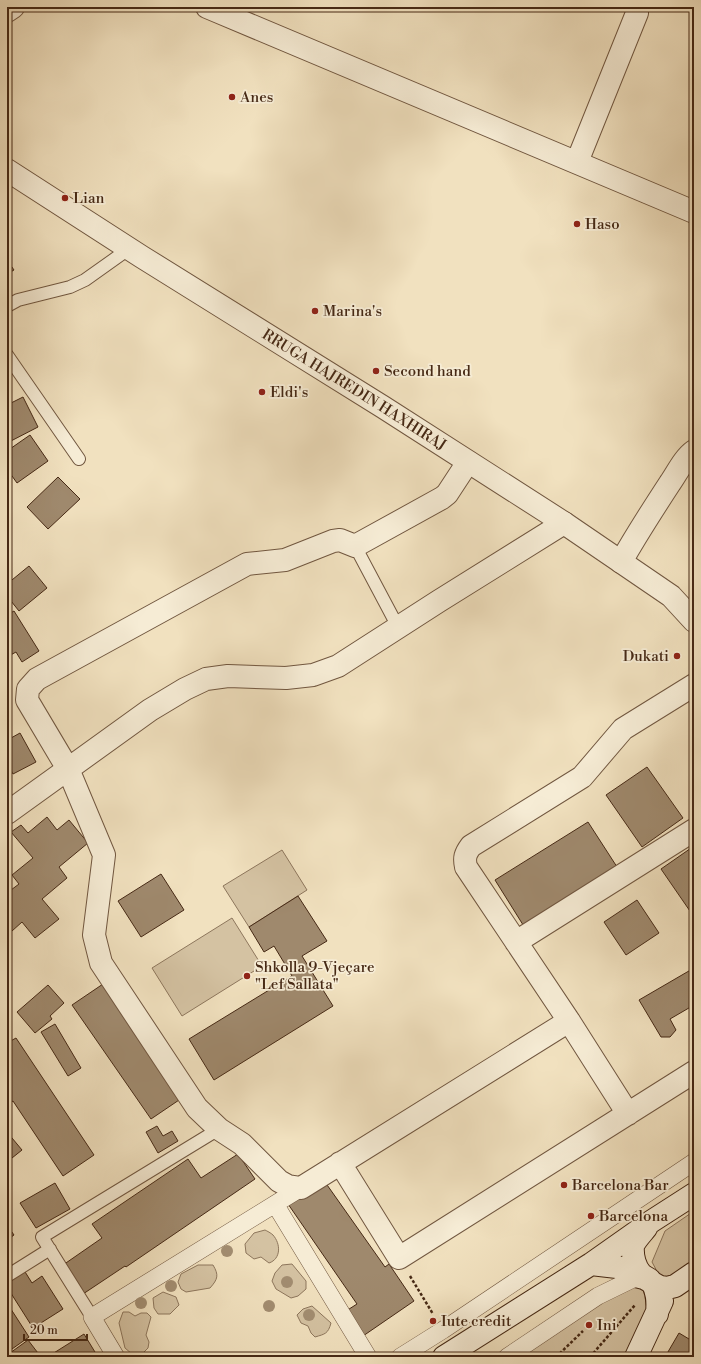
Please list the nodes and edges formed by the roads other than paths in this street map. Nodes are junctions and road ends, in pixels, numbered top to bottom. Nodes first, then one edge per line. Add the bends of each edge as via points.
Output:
1 (13, 7) edge
2 (207, 7) edge
3 (635, 10) edge
4 (7, 11) edge
5 (577, 162) junction
6 (7, 170) edge
7 (694, 212) edge
8 (130, 248) junction
9 (7, 306) edge
10 (7, 355) edge
11 (694, 451) edge
12 (79, 458) dead end
13 (468, 462) junction
14 (564, 523) junction
15 (355, 546) junction
16 (621, 562) junction
17 (694, 621) edge
18 (398, 627) junction
19 (694, 685) edge
20 (68, 769) junction
21 (7, 812) edge
22 (694, 830) edge
23 (516, 942) junction
24 (569, 1021) junction
25 (694, 1072) edge
26 (628, 1114) junction
27 (219, 1129) junction
28 (694, 1162) edge
29 (340, 1164) junction
30 (302, 1188) junction
31 (694, 1194) edge
32 (275, 1204) junction
33 (652, 1221) junction
34 (50, 1249) junction
35 (591, 1264) junction
36 (694, 1273) edge
37 (7, 1276) edge
38 (647, 1280) junction
39 (675, 1286) junction
40 (656, 1314) junction
41 (92, 1317) junction
42 (116, 1357) edge
43 (368, 1357) edge
44 (400, 1357) edge
45 (444, 1357) edge
46 (507, 1357) edge
47 (636, 1357) edge

1 - 4 street
2 - 5 street
3 - 5 street
5 - 7 street
6 - 8 street, RRUGA HAJREDIN HAXHIRAJ
8 - 9 lane via 85,280 70,287 18,300
8 - 13 street, RRUGA HAJREDIN HAXHIRAJ
10 - 12 lane
11 - 16 street via 640,529
13 - 14 street, RRUGA HAJREDIN HAXHIRAJ
13 - 15 street via 442,498
14 - 16 street, RRUGA HAJREDIN HAXHIRAJ
14 - 18 street
15 - 18 lane
15 - 20 street via 340,540 333,541 285,560 246,564 37,679 28,689 27,700
16 - 17 street, RRUGA HAJREDIN HAXHIRAJ via 671,596
18 - 20 street via 338,666 313,675 286,678 228,676 206,679 150,710
19 - 23 street via 623,729 582,777 471,846 464,860 466,867
20 - 21 street
20 - 27 street via 104,855 94,935 101,963 197,1108
22 - 23 street
23 - 24 street
24 - 26 street
24 - 29 street
25 - 26 street
26 - 29 street via 399,1258
27 - 30 street via 242,1144 279,1181 288,1186
27 - 34 lane via 42,1237
28 - 44 street
29 - 30 street
30 - 32 street
31 - 33 street
32 - 41 street
32 - 43 street
33 - 35 street
33 - 38 street via 633,1244 636,1267
34 - 37 lane
34 - 41 lane
35 - 38 street via 617,1267
35 - 45 street
36 - 39 street
38 - 39 street via 660,1287
38 - 40 street via 658,1298
38 - 46 street via 598,1296
39 - 40 street via 662,1301
40 - 47 street
41 - 42 street

